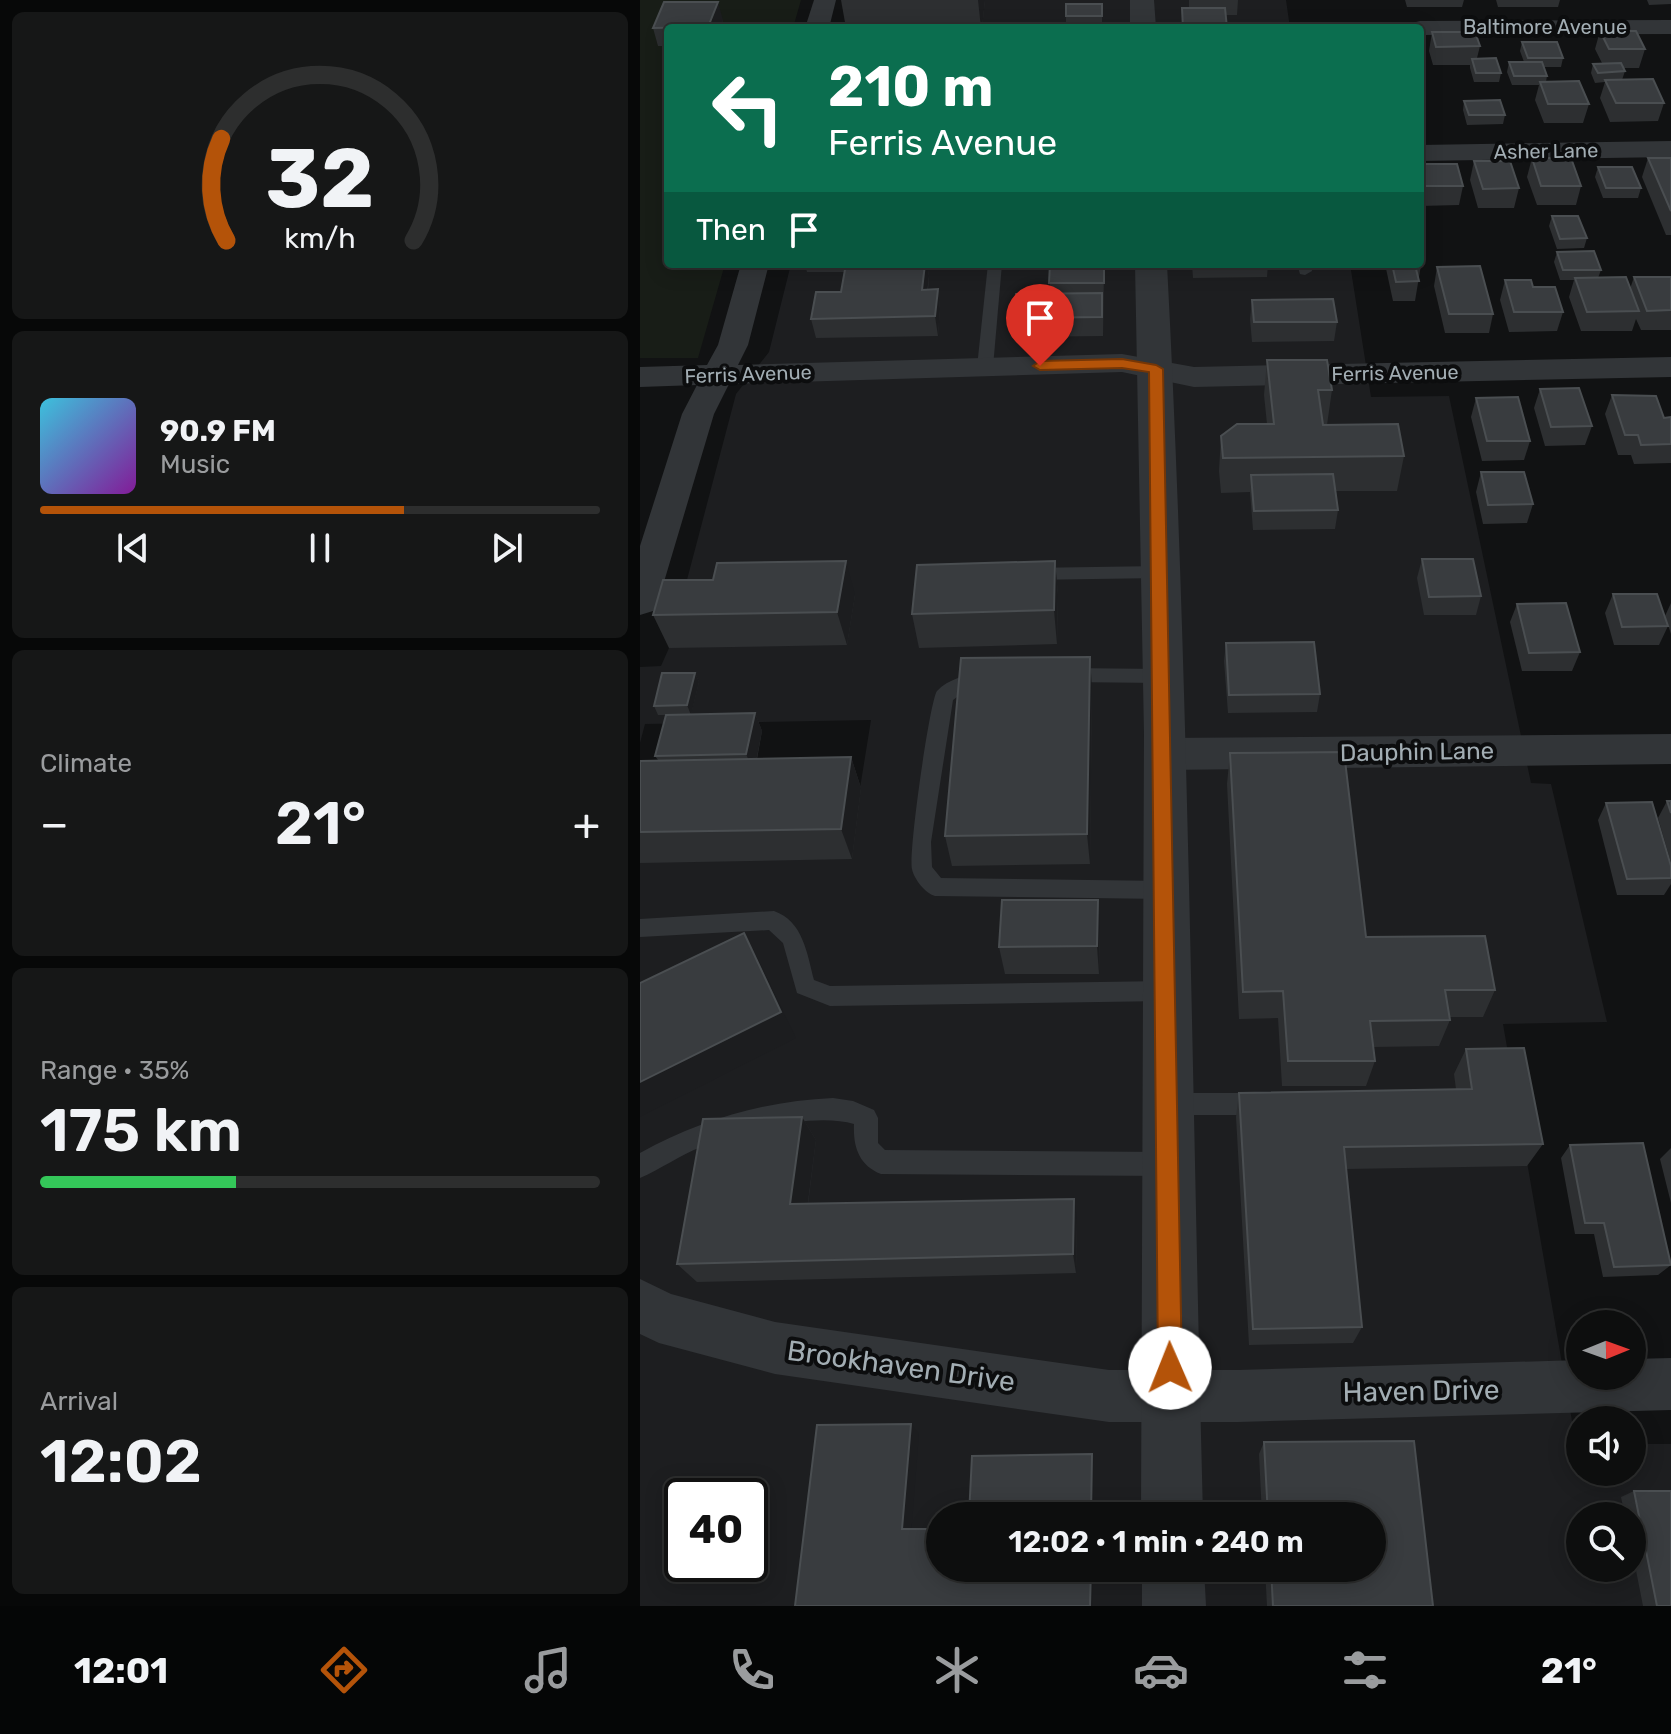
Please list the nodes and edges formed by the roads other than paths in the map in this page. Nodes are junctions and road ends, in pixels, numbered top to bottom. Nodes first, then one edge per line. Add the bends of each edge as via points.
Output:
1 (825, 0) edge
2 (1142, 0) edge
3 (1604, 0) edge
4 (818, 24) edge
5 (1143, 24) edge
6 (1615, 27) junction
7 (1671, 27) edge
8 (1424, 28) edge
9 (1671, 149) edge
10 (1424, 153) edge
11 (754, 268) edge
12 (995, 268) edge
13 (1151, 268) edge
14 (985, 367) junction
15 (1671, 367) edge
16 (1156, 369) junction
17 (716, 375) junction
18 (640, 377) edge
19 (1160, 572) junction
20 (1004, 575) edge
21 (640, 602) edge
22 (1000, 675) edge
23 (1042, 675) edge
24 (1162, 676) junction
25 (1671, 749) edge
26 (1164, 754) junction
27 (1164, 890) junction
28 (640, 928) edge
29 (1166, 991) junction
30 (1167, 1104) junction
31 (1291, 1104) edge
32 (1167, 1164) junction
33 (640, 1166) edge
34 (640, 1304) edge
35 (1671, 1384) edge
36 (1170, 1397) junction
37 (1172, 1502) edge
38 (1173, 1582) edge
39 (1174, 1606) edge

1 - 4 street
2 - 5 street
3 - 6 street
6 - 7 street, Baltimore Avenue
6 - 8 street, Baltimore Avenue
9 - 10 street, Asher Lane
11 - 17 street via 733,345
12 - 14 lane
13 - 16 street
14 - 16 street, Ferris Avenue via 1122,363
14 - 17 street, Ferris Avenue
15 - 16 street, Ferris Avenue via 1194,377
16 - 19 street
17 - 18 street, Ferris Avenue
17 - 21 street via 698,414
19 - 20 lane
19 - 24 street
22 - 27 lane via 961,684 944,696 921,842 922,869 935,887
23 - 24 lane
24 - 26 street
25 - 26 street, Dauphin Lane
26 - 27 street
27 - 29 street
28 - 29 lane via 774,920 792,938 805,986 830,996
29 - 30 street
30 - 31 lane
30 - 32 street
32 - 33 lane via 881,1162 870,1155 865,1141 866,1118 858,1111 839,1109 761,1116 697,1136
32 - 36 street
34 - 36 street, Brookhaven Drive via 659,1317 775,1348 1109,1396
35 - 36 street, Haven Drive
36 - 37 street
38 - 39 street

